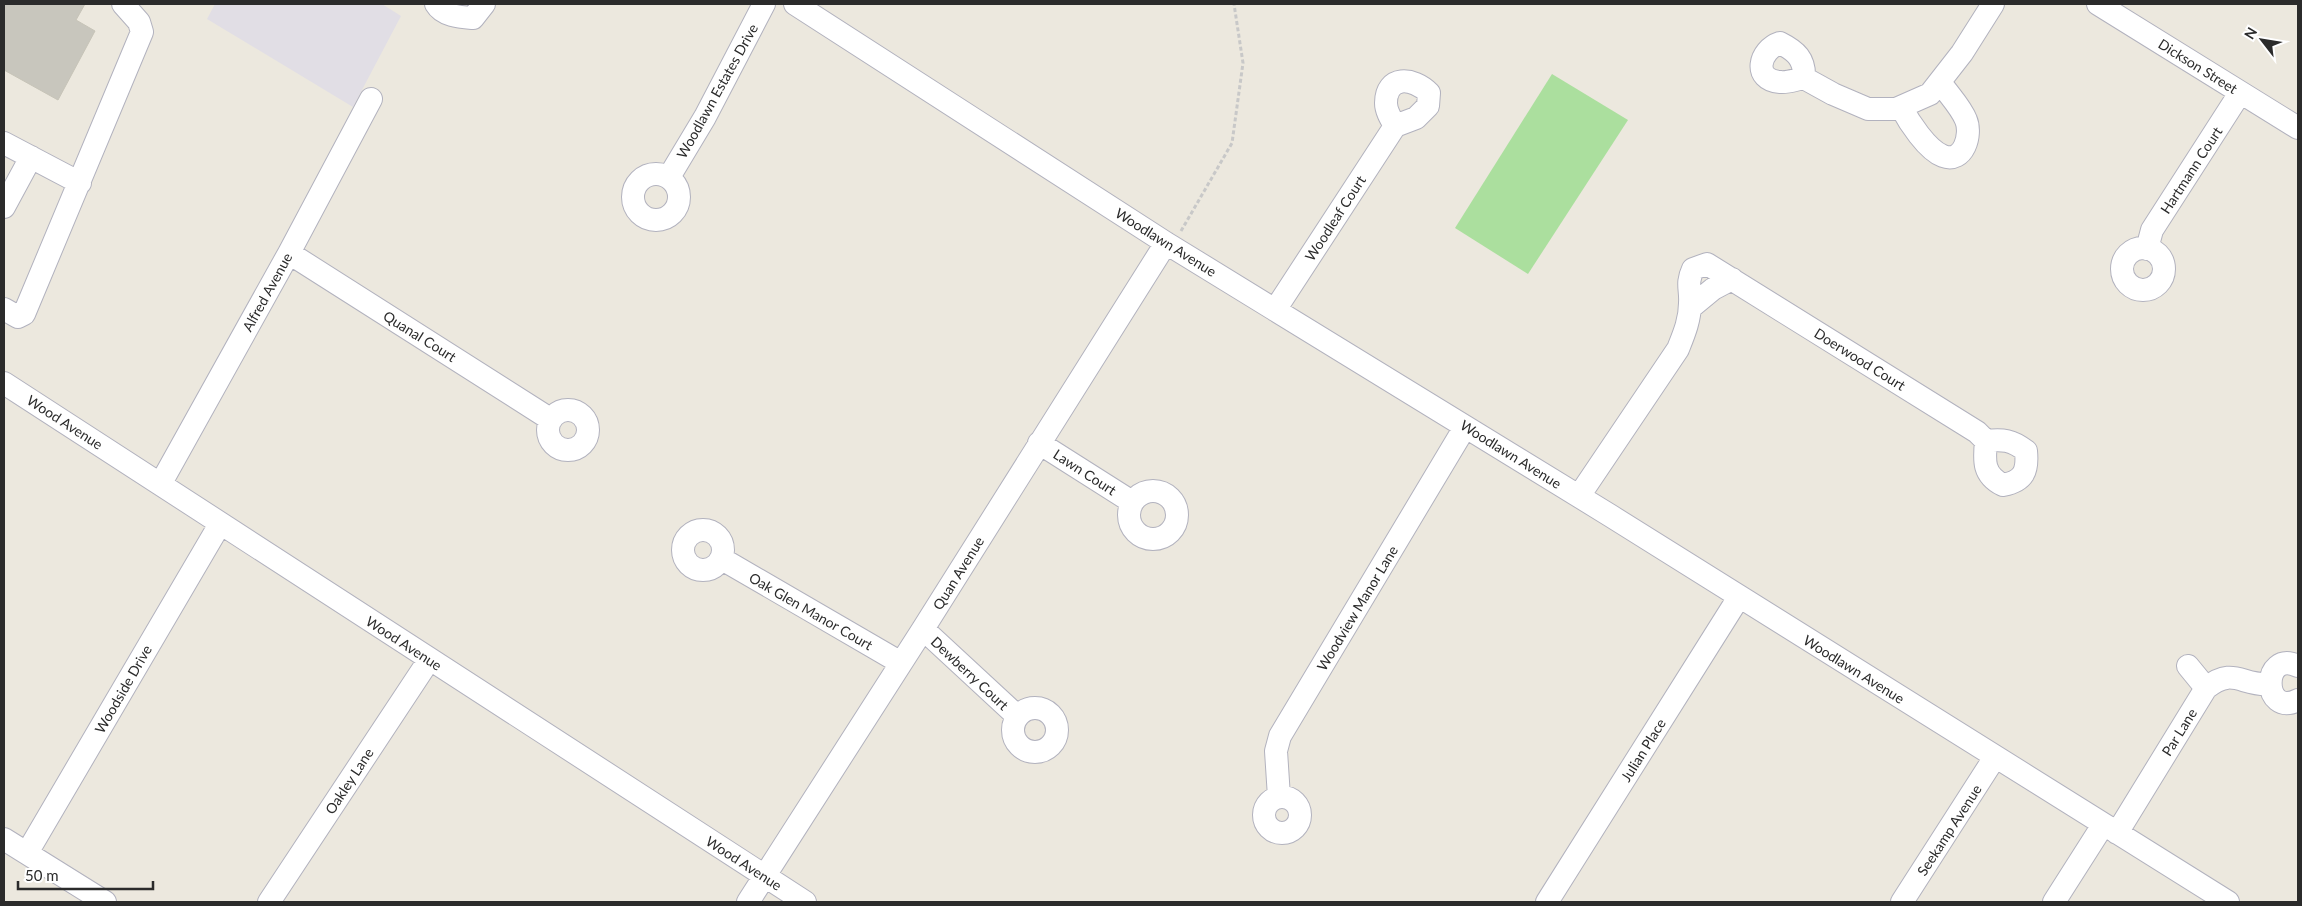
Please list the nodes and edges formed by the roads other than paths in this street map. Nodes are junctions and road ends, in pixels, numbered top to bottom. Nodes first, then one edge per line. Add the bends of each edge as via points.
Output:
1 (123, 4) edge
2 (436, 4) edge
3 (484, 4) edge
4 (764, 4) edge
5 (795, 4) edge
6 (1993, 4) edge
7 (2098, 4) edge
8 (1804, 78) dead end
9 (1940, 82) junction
10 (2240, 92) junction
11 (371, 99) dead end
12 (1901, 107) junction
13 (1394, 126) dead end
14 (2298, 128) edge
15 (4, 143) edge
16 (31, 158) junction
17 (669, 177) dead end
18 (80, 183) junction
19 (4, 207) edge
20 (1169, 245) junction
21 (2147, 249) dead end
22 (289, 253) junction
23 (4, 309) edge
24 (1275, 310) junction
25 (4, 383) edge
26 (550, 419) dead end
27 (1465, 426) junction
28 (1986, 441) dead end
29 (1039, 443) junction
30 (161, 483) junction
31 (1578, 496) junction
32 (1132, 502) dead end
33 (220, 524) junction
34 (722, 559) dead end
35 (1739, 597) junction
36 (923, 629) junction
37 (429, 660) junction
38 (901, 663) junction
39 (2188, 666) dead end
40 (2298, 666) edge
41 (2269, 684) junction
42 (2206, 688) junction
43 (2298, 700) edge
44 (1017, 716) dead end
45 (1995, 758) junction
46 (1279, 797) dead end
47 (2110, 829) junction
48 (4, 839) edge
49 (27, 853) junction
50 (764, 876) junction
51 (105, 902) edge
52 (269, 902) edge
53 (748, 902) edge
54 (805, 902) edge
55 (1546, 902) edge
56 (1902, 902) edge
57 (2054, 902) edge
58 (2228, 902) edge

1 - 18 street via 139,22 142,32
2 - 3 street via 452,15 473,18
4 - 17 street, Woodlawn Estates Drive via 705,117
5 - 20 street, Woodlawn Avenue
6 - 9 street
7 - 10 street, Dickson Street
8 - 12 street via 1868,109
9 - 12 street via 1930,94
9 - 12 street via 1966,120 1969,136 1963,150 1953,157 1943,156 1930,145 1911,125
10 - 14 street, Dickson Street
10 - 21 street, Hartmann Court via 2152,230
11 - 22 street, Alfred Avenue
13 - 24 street, Woodleaf Court
15 - 16 street
16 - 18 street
16 - 19 street
18 - 23 street via 24,314 18,317
20 - 24 street, Woodlawn Avenue
20 - 29 street, Quan Avenue
22 - 26 street, Quanal Court
22 - 30 street, Alfred Avenue
24 - 27 street, Woodlawn Avenue
25 - 30 street, Wood Avenue
27 - 31 street, Woodlawn Avenue
27 - 46 street, Woodview Manor Lane via 1280,736 1276,751
28 - 31 street, Doerwood Court via 1707,264 1692,269 1687,282 1690,308 1678,349
29 - 32 street, Lawn Court
29 - 36 street, Quan Avenue
30 - 33 street, Wood Avenue
31 - 35 street, Woodlawn Avenue
33 - 37 street, Wood Avenue
33 - 49 street, Woodside Drive
34 - 38 street, Oak Glen Manor Court
35 - 45 street, Woodlawn Avenue
35 - 55 street, Julian Place
36 - 38 street, Quan Avenue
36 - 44 street, Dewberry Court
37 - 50 street, Wood Avenue
37 - 52 street, Oakley Lane
38 - 50 street, Quan Avenue
39 - 42 street
40 - 41 street via 2288,664 2277,668
41 - 42 street via 2226,677
41 - 43 street via 2278,700 2290,703
42 - 47 street, Par Lane
45 - 47 street, Woodlawn Avenue
45 - 56 street, Seekamp Avenue
47 - 57 street, Par Lane
47 - 58 street, Woodlawn Avenue
48 - 49 street
49 - 51 street
50 - 53 street, Quan Avenue
50 - 54 street, Wood Avenue

